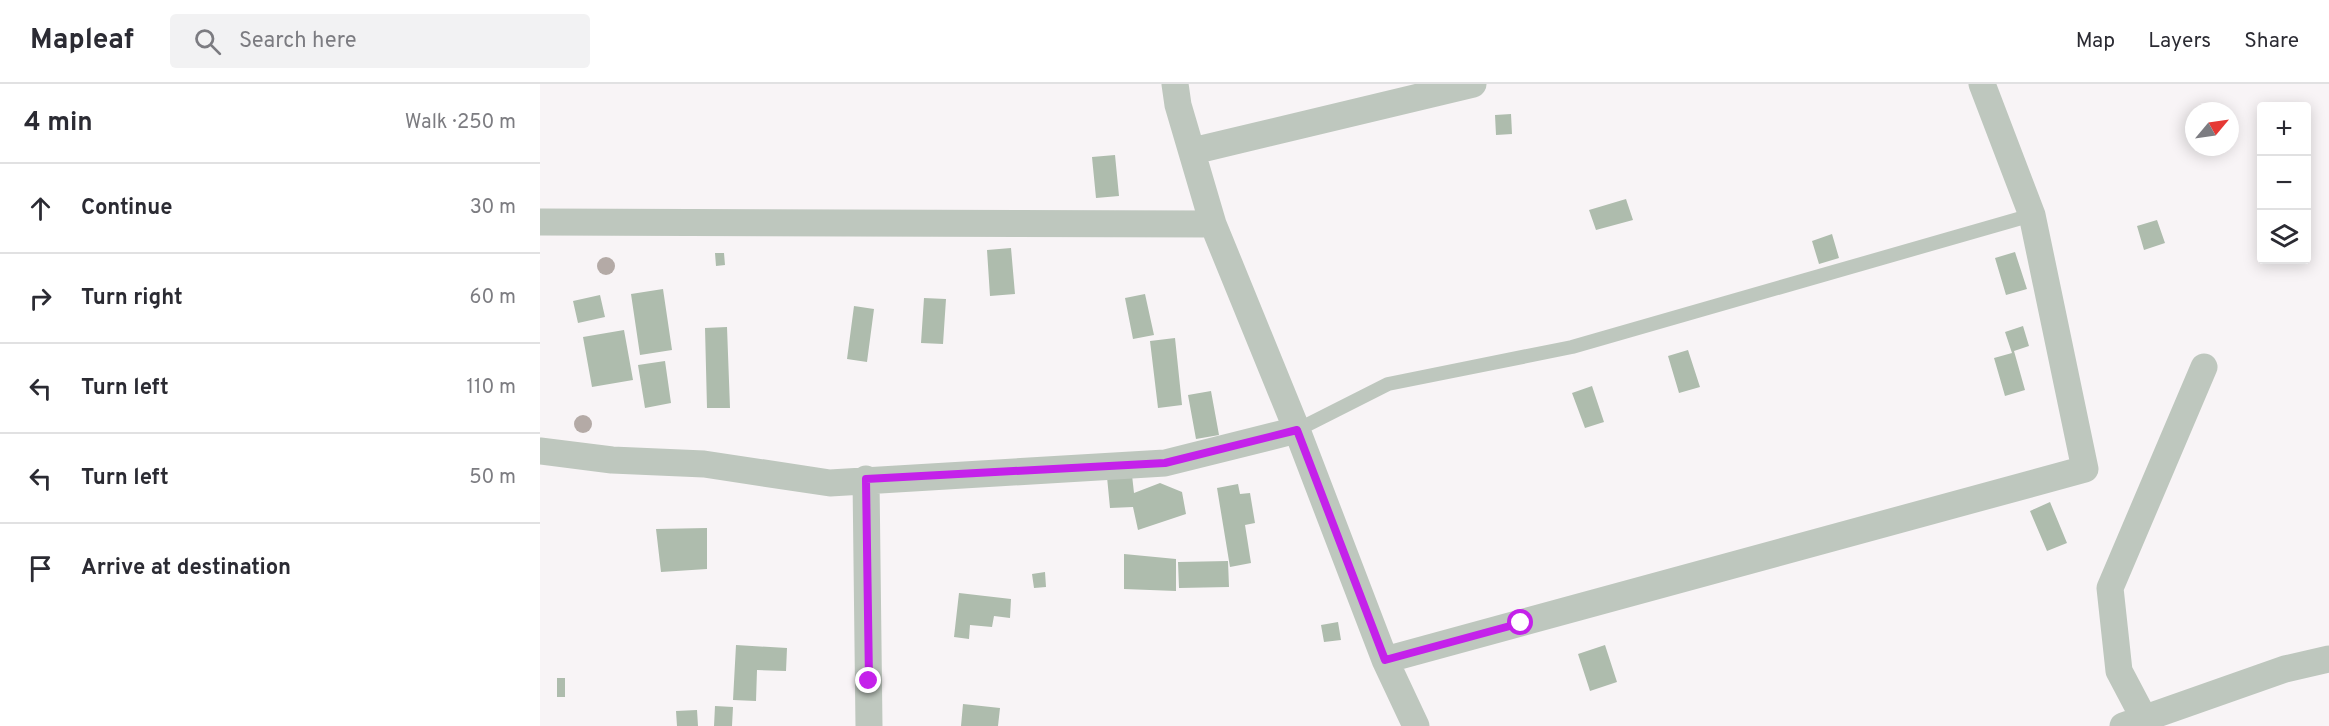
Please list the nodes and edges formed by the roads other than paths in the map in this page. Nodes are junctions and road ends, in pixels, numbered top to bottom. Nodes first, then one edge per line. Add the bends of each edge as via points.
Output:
1 (1175, 84) edge
2 (1473, 84) edge
3 (1982, 84) edge
4 (1193, 151) junction
5 (2032, 215) junction
6 (540, 222) edge
7 (1213, 224) junction
8 (2204, 367) dead end
9 (1297, 430) junction
10 (540, 451) edge
11 (866, 479) junction
12 (2329, 659) edge
13 (1385, 660) junction
14 (2138, 724) edge
15 (869, 726) edge
16 (1416, 726) edge

1 - 4 street
2 - 4 street
3 - 5 street
4 - 7 street
5 - 9 lane via 1572,347 1388,384
5 - 13 street via 2085,469
6 - 7 street
7 - 9 street
8 - 14 street via 2110,588 2120,671
9 - 11 street via 1165,463
9 - 13 street
10 - 11 street via 612,460 704,464 830,483
11 - 15 street
12 - 14 street via 2285,669
13 - 16 street

